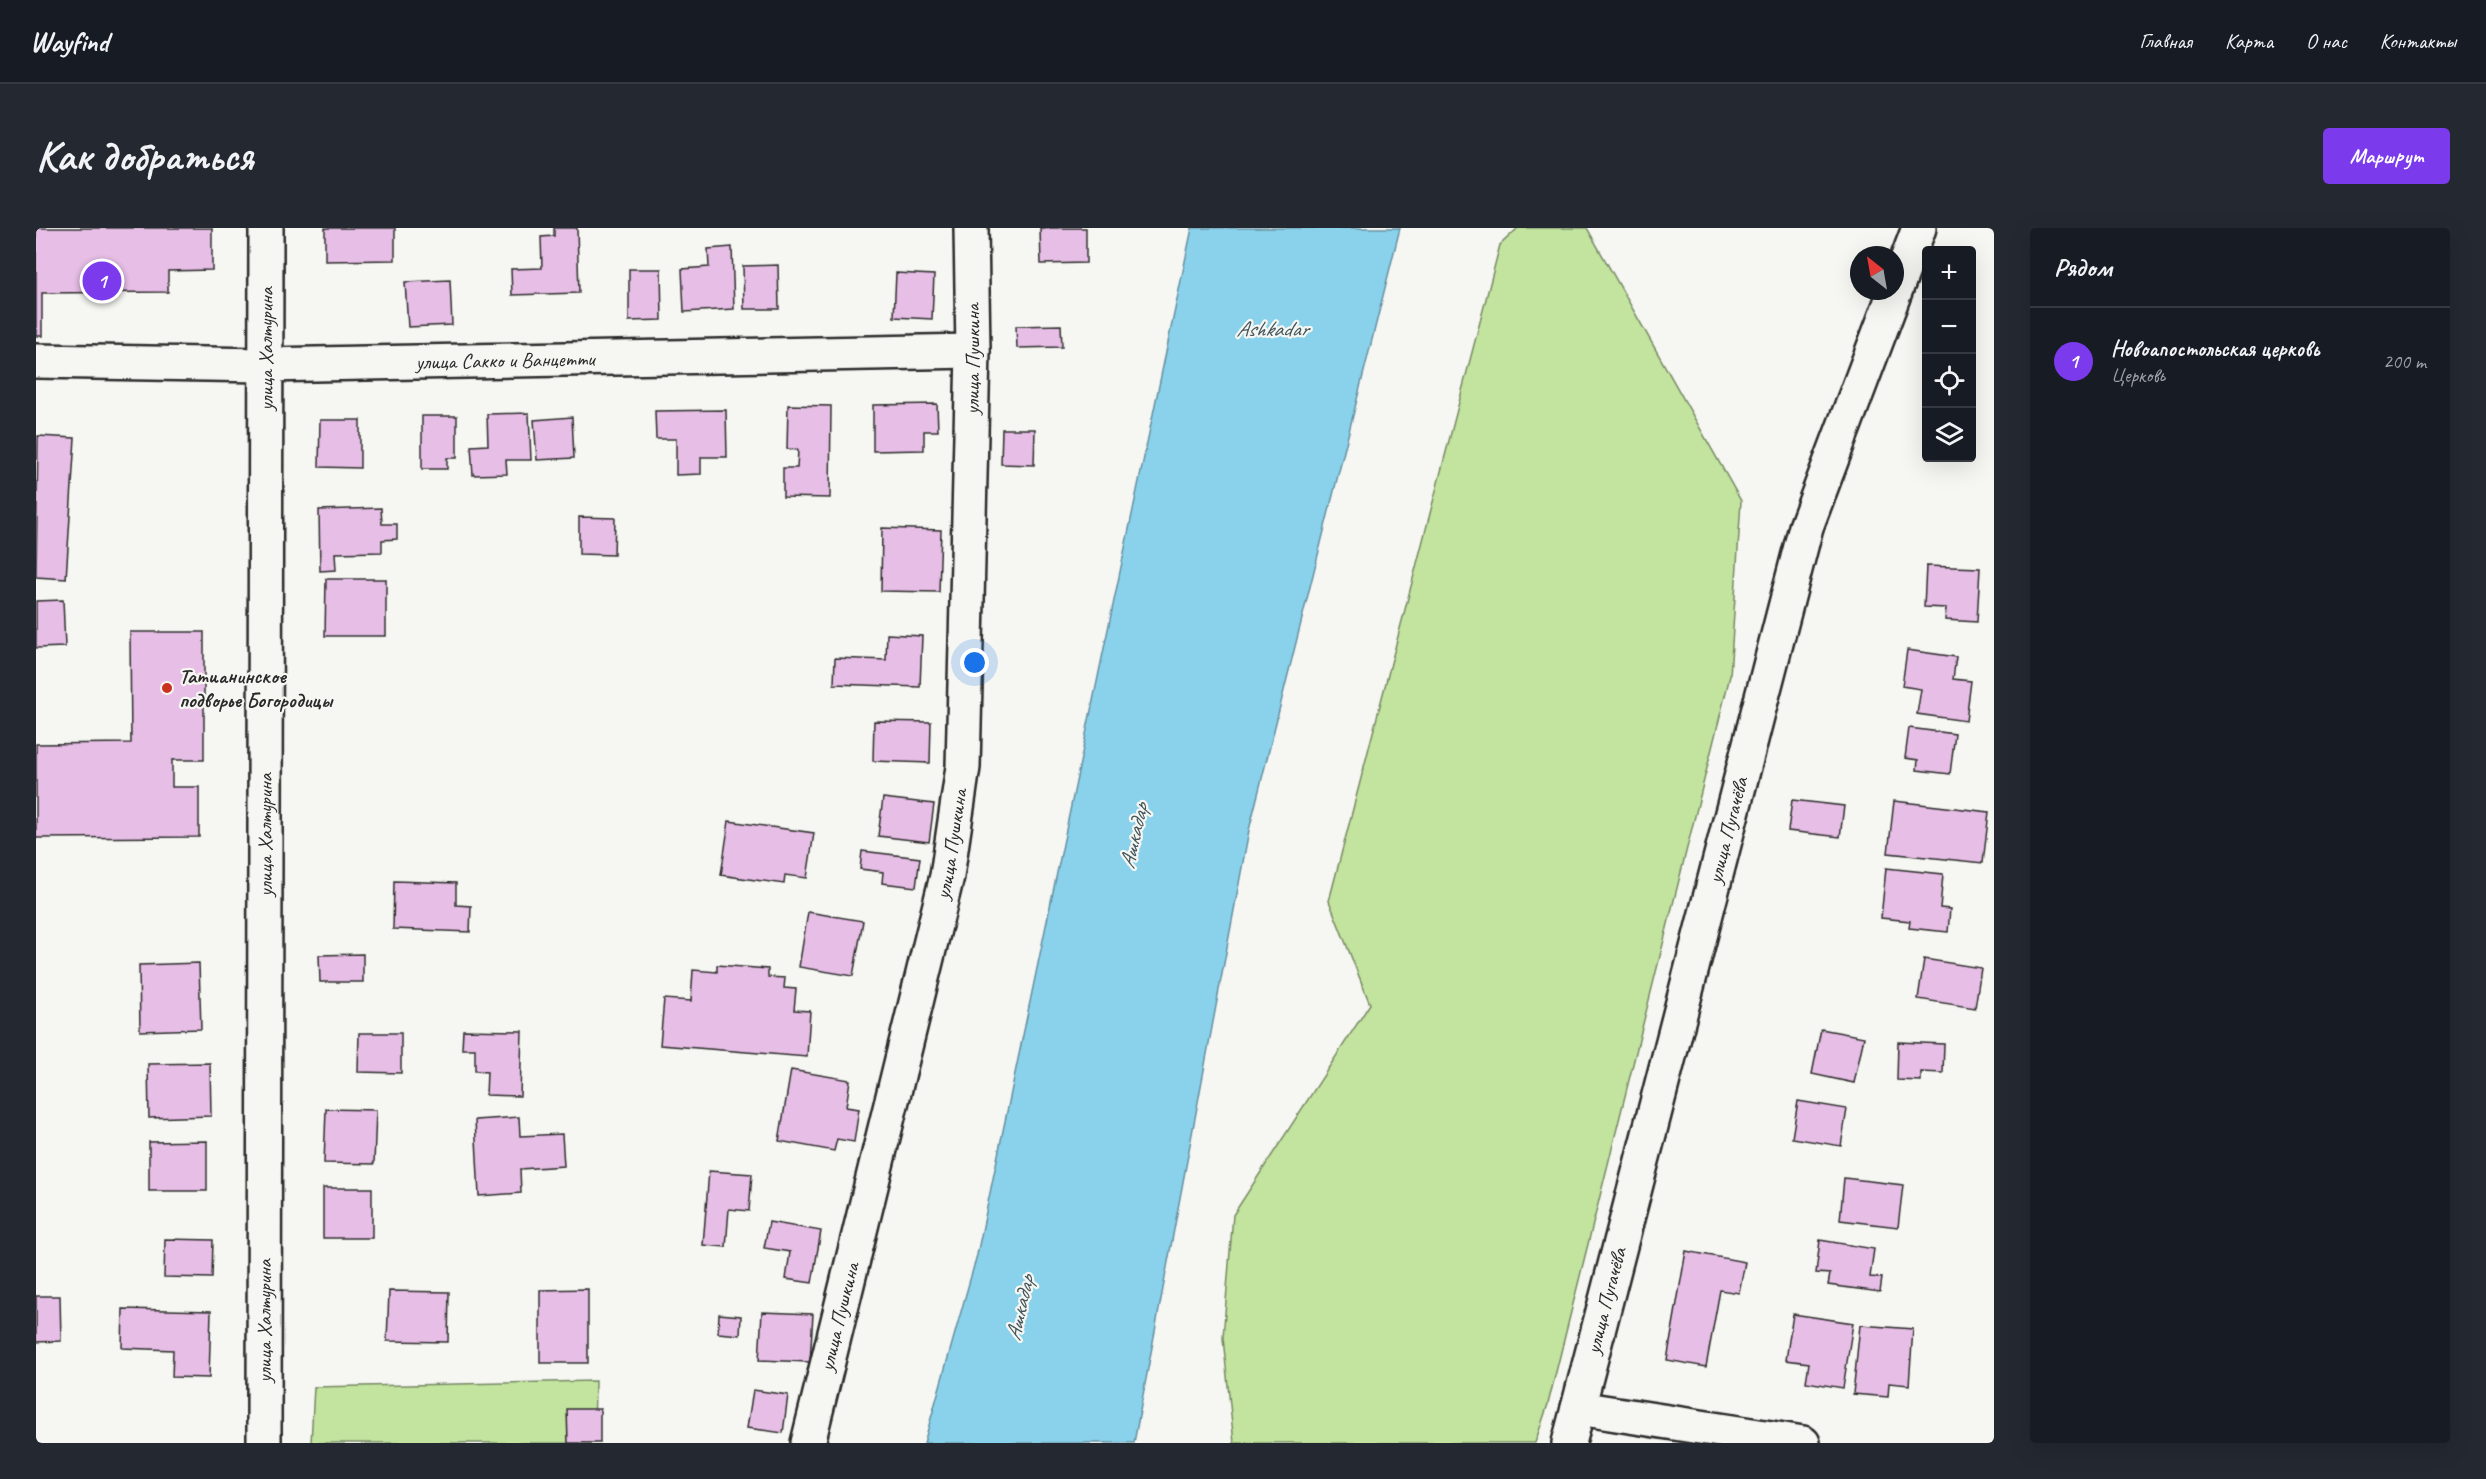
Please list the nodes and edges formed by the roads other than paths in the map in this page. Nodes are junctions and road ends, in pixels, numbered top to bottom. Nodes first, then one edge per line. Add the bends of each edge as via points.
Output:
1 (266, 228) edge
2 (971, 228) edge
3 (1919, 228) edge
4 (973, 351) junction
5 (36, 362) edge
6 (265, 365) junction
7 (1578, 1408) junction
8 (264, 1443) edge
9 (808, 1443) edge
10 (1569, 1443) edge
11 (1803, 1443) edge

1 - 6 street, улица Халтурина
2 - 4 street, улица Пушкина
3 - 7 street, улица Пугачёва via 1806,528
4 - 6 street, улица Сакко и Ванцетти
4 - 9 street, улица Пушкина via 963,767 950,854
5 - 6 street, улица Сакко и Ванцетти
6 - 8 street, улица Халтурина
7 - 10 street, улица Пугачёва
7 - 11 street

